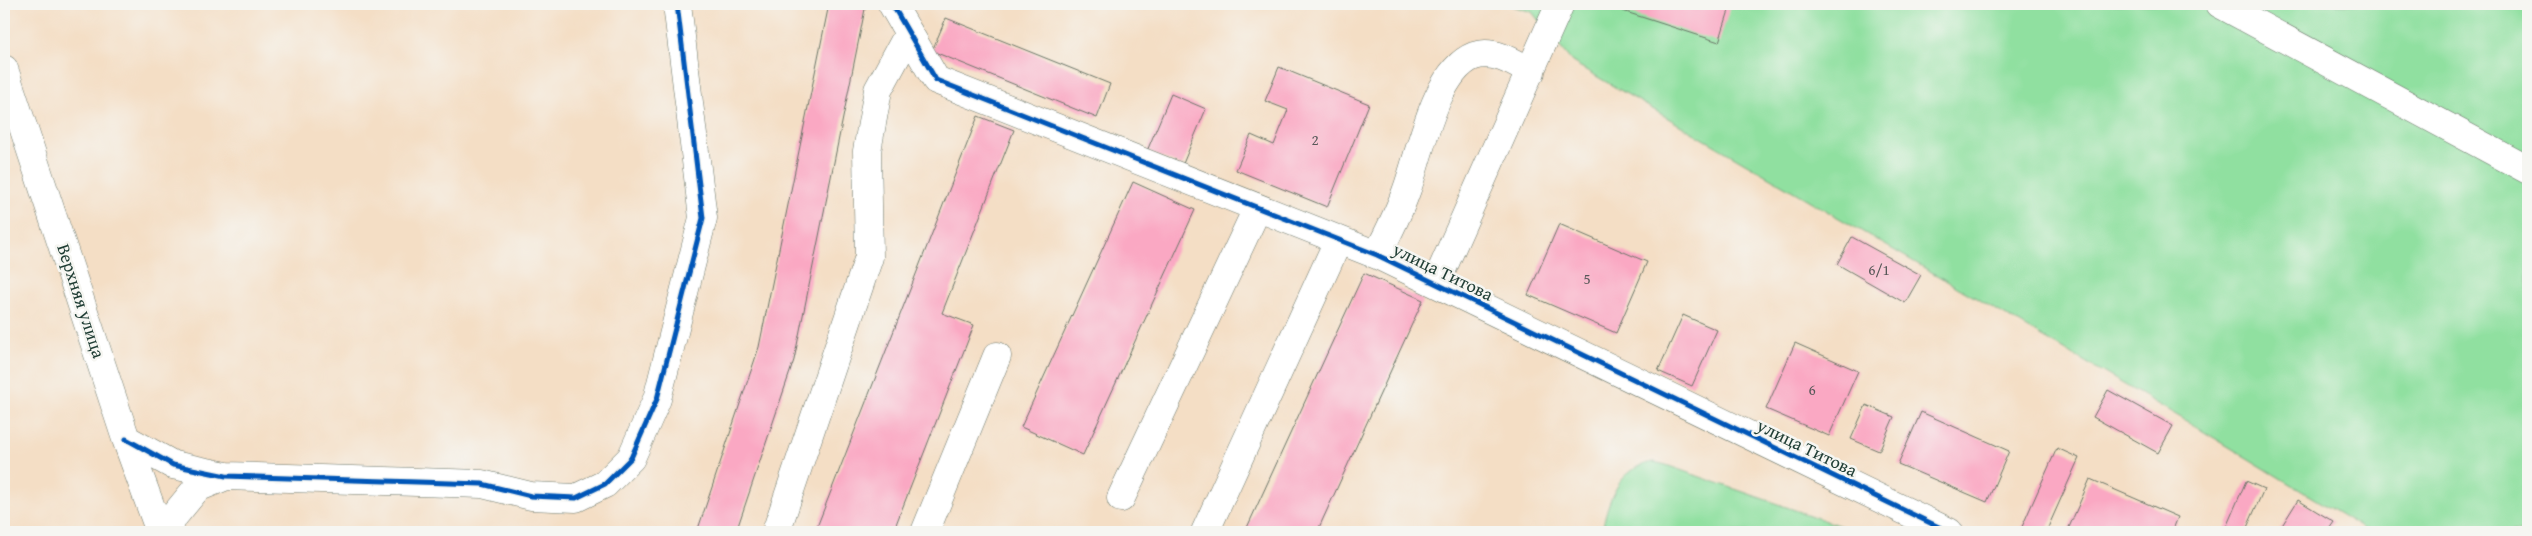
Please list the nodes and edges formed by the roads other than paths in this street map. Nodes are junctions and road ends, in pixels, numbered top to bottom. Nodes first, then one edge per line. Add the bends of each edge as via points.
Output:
1 (677, 4) edge
2 (892, 4) edge
3 (1560, 4) edge
4 (2220, 4) edge
5 (909, 33) junction
6 (4, 69) edge
7 (1531, 72) junction
8 (2528, 170) edge
9 (1257, 209) junction
10 (1338, 241) junction
11 (1377, 255) junction
12 (1436, 283) junction
13 (997, 356) dead end
14 (126, 439) junction
15 (226, 476) junction
16 (1121, 498) dead end
17 (160, 532) edge
18 (166, 532) edge
19 (776, 532) edge
20 (925, 532) edge
21 (1205, 532) edge
22 (1949, 532) edge

1 - 15 street via 703,218 657,399 631,458 605,484 576,498 531,496 482,484
2 - 5 street, улица Титова
3 - 7 street
4 - 8 street
5 - 9 street, улица Титова via 936,80
5 - 19 street via 878,90 867,151 869,257
6 - 14 street, Верхняя улица
7 - 11 street via 1500,56 1474,56 1455,71 1436,99 1402,203
7 - 12 street
9 - 10 street, улица Титова
9 - 16 street
10 - 11 street, улица Титова
10 - 21 street
11 - 12 street, улица Титова
12 - 22 street, улица Титова
13 - 20 street
14 - 15 street via 173,465
14 - 17 street, Верхняя улица
15 - 18 street via 197,488 174,516

